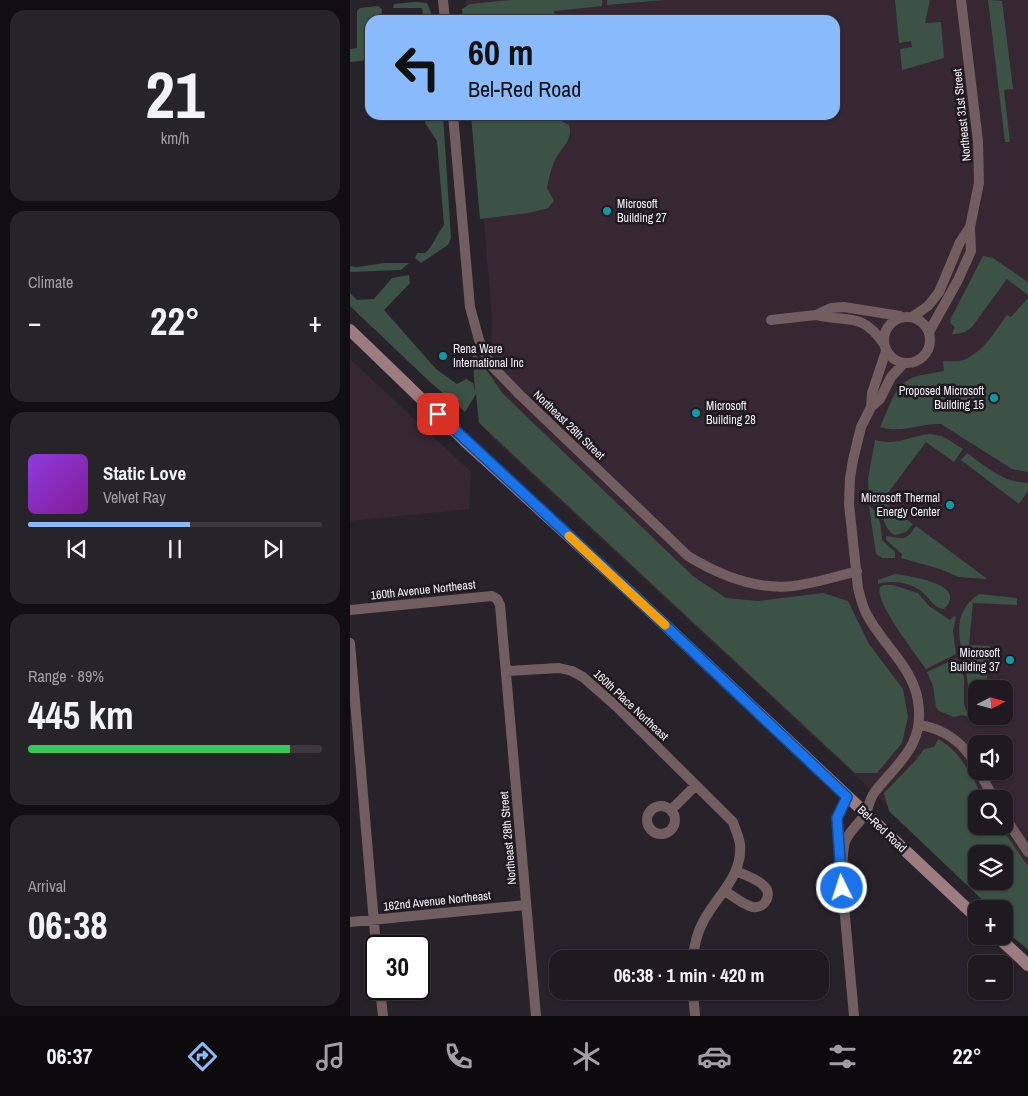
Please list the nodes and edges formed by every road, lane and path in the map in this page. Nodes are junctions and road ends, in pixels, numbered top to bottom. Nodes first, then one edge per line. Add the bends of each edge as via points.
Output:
1 (443, 0) edge
2 (961, 0) edge
3 (444, 15) edge
4 (453, 120) edge
5 (970, 227) junction
6 (816, 315) junction
7 (908, 317) junction
8 (771, 320) dead end
9 (350, 330) edge
10 (929, 332) junction
11 (885, 347) junction
12 (904, 363) junction
13 (871, 407) junction
14 (857, 571) junction
15 (497, 599) joint
16 (350, 610) edge
17 (350, 643) edge
18 (506, 671) junction
19 (920, 725) junction
20 (968, 753) edge
21 (696, 785) junction
22 (847, 797) junction
23 (671, 810) dead end
24 (865, 814) junction
25 (1013, 830) edge
26 (1028, 852) edge
27 (736, 871) junction
28 (842, 888) junction
29 (725, 891) junction
30 (526, 905) junction
31 (968, 910) edge
32 (374, 920) junction
33 (350, 922) edge
34 (375, 935) edge
35 (1007, 945) edge
36 (694, 950) edge
37 (1028, 965) edge
38 (381, 1000) edge
39 (694, 1000) edge
40 (383, 1016) edge
41 (536, 1016) edge
42 (695, 1016) edge
43 (854, 1016) edge

1 - 3 street
2 - 5 street, Northeast 31st Street via 980,162
4 - 14 street, Northeast 28th Street via 470,307 490,364 688,556 710,569 772,586 793,586
5 - 7 street, Northeast 31st Street via 960,242 939,292 928,306
5 - 10 street, Northeast 31st Street via 971,251
6 - 7 street via 831,308 844,307
6 - 8 street
6 - 11 street via 851,318 865,323 875,331
7 - 10 street via 919,320
7 - 11 street via 890,323 884,336
9 - 22 main road, Bel-Red Road
10 - 12 street via 929,348 924,355 919,360
11 - 12 street via 897,361
11 - 13 street
12 - 13 street
13 - 14 street via 861,427 850,478 849,504
14 - 19 street via 866,613 916,689
15 - 16 street, 160th Avenue Northeast via 492,596
15 - 18 street, Northeast 28th Street
17 - 32 street
18 - 21 street, 160th Place Northeast via 559,668 583,677
18 - 30 street, Northeast 28th Street
19 - 20 street via 955,739
19 - 24 street via 908,753 872,796
21 - 23 street
21 - 27 street, 160th Place Northeast via 733,822 740,843
22 - 24 main road, Bel-Red Road
22 - 28 street via 837,818
24 - 28 street via 845,841
24 - 31 main road, Bel-Red Road
25 - 26 street
27 - 29 street
27 - 29 street via 764,885 768,893 766,901 751,907
28 - 43 street
29 - 36 street via 703,921
30 - 32 street, 162nd Avenue Northeast
30 - 41 street, Northeast 28th Street
32 - 33 street, 162nd Avenue Northeast
32 - 34 street
35 - 37 main road
38 - 40 street
39 - 42 street

